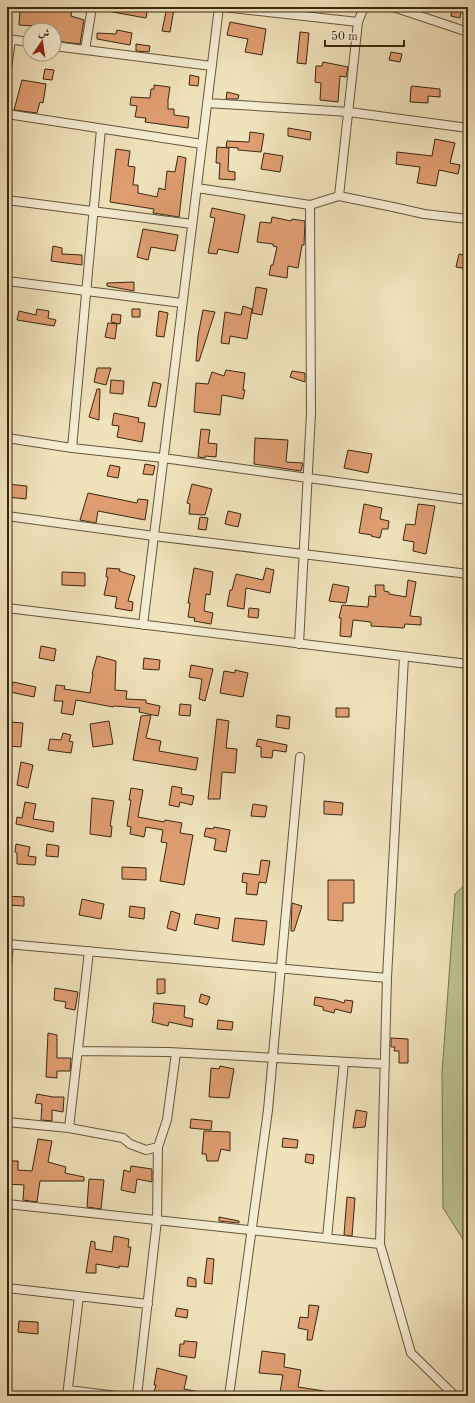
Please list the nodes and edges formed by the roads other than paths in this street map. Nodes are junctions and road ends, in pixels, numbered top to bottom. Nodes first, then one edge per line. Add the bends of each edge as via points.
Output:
1 (92, 7) edge
2 (219, 7) edge
3 (223, 7) edge
4 (364, 7) edge
5 (393, 7) edge
6 (358, 22) junction
7 (468, 32) edge
8 (9, 40) edge
9 (22, 41) edge
10 (62, 47) edge
11 (85, 50) junction
12 (212, 66) junction
13 (7, 68) edge
14 (207, 103) junction
15 (349, 112) junction
16 (7, 114) edge
17 (468, 128) edge
18 (101, 129) junction
19 (202, 144) junction
20 (196, 188) junction
21 (339, 196) junction
22 (7, 200) edge
23 (310, 205) junction
24 (94, 211) junction
25 (468, 219) edge
26 (192, 224) junction
27 (7, 281) edge
28 (86, 291) junction
29 (182, 303) junction
30 (7, 438) edge
31 (72, 448) junction
32 (163, 458) junction
33 (308, 478) junction
34 (468, 500) edge
35 (7, 516) edge
36 (154, 536) junction
37 (304, 554) junction
38 (468, 574) edge
39 (7, 608) edge
40 (143, 625) junction
41 (299, 644) junction
42 (404, 657) junction
43 (468, 664) edge
44 (300, 757) dead end
45 (8, 944) edge
46 (89, 951) junction
47 (7, 966) edge
48 (280, 968) junction
49 (387, 978) junction
50 (78, 1051) junction
51 (176, 1053) junction
52 (272, 1058) junction
53 (344, 1062) junction
54 (385, 1064) junction
55 (7, 1122) edge
56 (69, 1128) junction
57 (158, 1146) junction
58 (7, 1204) edge
59 (157, 1220) junction
60 (252, 1230) junction
61 (327, 1238) junction
62 (380, 1244) junction
63 (7, 1288) edge
64 (79, 1296) junction
65 (148, 1304) junction
66 (67, 1393) edge
67 (117, 1396) edge
68 (137, 1396) edge
69 (230, 1396) edge
70 (456, 1396) edge

1 - 11 street
2 - 12 street
3 - 6 street
4 - 6 street
5 - 7 street
6 - 15 street
8 - 9 street
8 - 13 street
10 - 11 street
11 - 12 street
12 - 14 street
14 - 15 street
14 - 19 street
15 - 17 street
15 - 21 street
16 - 18 street
18 - 19 street
18 - 24 street
19 - 20 street
20 - 23 street
20 - 26 street
21 - 23 street
21 - 25 street via 424,214
22 - 24 street
23 - 33 street via 311,413
24 - 26 street
24 - 28 street
26 - 29 street
27 - 28 street
28 - 29 street
28 - 31 street
29 - 32 street
30 - 31 street
31 - 32 street
32 - 33 street
32 - 36 street
33 - 34 street
33 - 37 street
35 - 36 street
36 - 37 street
36 - 40 street
37 - 38 street
37 - 41 street
39 - 40 street
40 - 41 street
41 - 42 street
42 - 43 street
42 - 49 street
44 - 48 street
45 - 46 street
45 - 47 street
46 - 48 street
46 - 50 street
48 - 49 street
48 - 52 street
49 - 54 street
50 - 51 street
50 - 56 street
51 - 52 street
51 - 57 street via 167,1120
52 - 53 street
52 - 60 street via 268,1110
53 - 54 street
53 - 61 street
54 - 62 street
55 - 56 street
56 - 57 street via 123,1138 130,1144 146,1150
57 - 59 street
58 - 59 street
59 - 60 street
59 - 65 street
60 - 61 street
60 - 69 street
61 - 62 street
62 - 70 street via 411,1353
63 - 64 street
64 - 65 street
64 - 66 street
65 - 68 street
66 - 67 street

